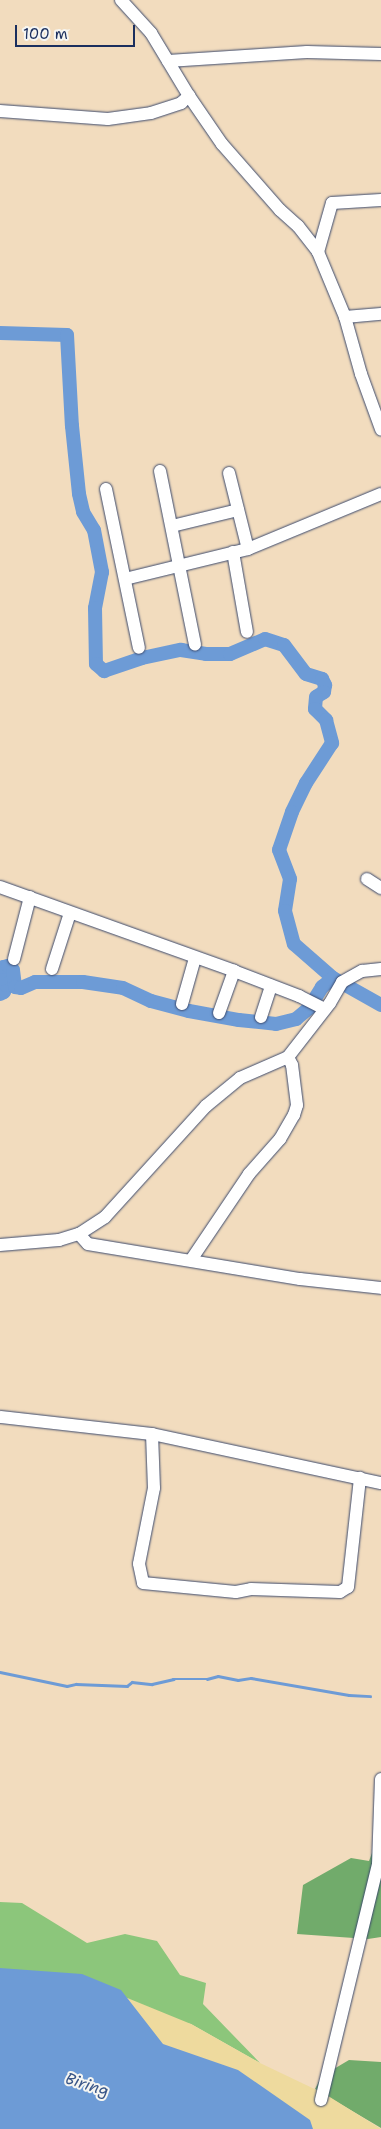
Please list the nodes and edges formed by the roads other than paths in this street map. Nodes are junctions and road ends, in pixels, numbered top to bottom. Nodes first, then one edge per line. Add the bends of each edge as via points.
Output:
1 (121, 0) edge
2 (381, 54) edge
3 (168, 61) junction
4 (189, 96) junction
5 (0, 111) edge
6 (381, 200) edge
7 (318, 252) junction
8 (381, 314) edge
9 (345, 317) junction
10 (381, 428) edge
11 (160, 471) dead end
12 (228, 473) dead end
13 (106, 489) dead end
14 (381, 494) edge
15 (238, 510) junction
16 (172, 526) junction
17 (248, 549) junction
18 (233, 552) junction
19 (181, 565) junction
20 (125, 579) junction
21 (247, 632) dead end
22 (195, 644) dead end
23 (139, 648) dead end
24 (367, 879) dead end
25 (0, 887) edge
26 (381, 888) edge
27 (30, 898) junction
28 (70, 913) junction
29 (195, 958) junction
30 (14, 960) dead end
31 (52, 969) dead end
32 (381, 969) edge
33 (234, 971) junction
34 (271, 986) junction
35 (182, 1004) dead end
36 (316, 1004) junction
37 (219, 1013) dead end
38 (261, 1017) dead end
39 (288, 1056) junction
40 (79, 1234) junction
41 (0, 1245) edge
42 (191, 1260) junction
43 (381, 1288) edge
44 (0, 1418) edge
45 (152, 1434) junction
46 (360, 1478) junction
47 (381, 1483) edge
48 (381, 1779) edge
49 (321, 2100) dead end

1 - 3 street via 151,33
2 - 3 street via 307,52
3 - 4 street
4 - 5 street via 181,103 151,113 108,119
4 - 7 street via 222,144
6 - 7 street via 332,203
7 - 9 street
8 - 9 street
9 - 10 street
11 - 16 street
12 - 15 street
13 - 20 street
14 - 17 street
15 - 16 street
15 - 17 street
16 - 19 street
17 - 18 street
18 - 19 street
18 - 21 street
19 - 20 street
19 - 22 street
20 - 23 street
24 - 26 street
25 - 27 street
27 - 28 street
27 - 30 street
28 - 29 street
28 - 31 street
29 - 33 street
29 - 35 street
32 - 36 street via 362,971 342,982
33 - 34 street
33 - 37 street
34 - 36 street
34 - 38 street
36 - 39 street
39 - 40 street via 240,1078 206,1106 105,1217
39 - 42 street via 297,1105 294,1115 280,1139 249,1174
40 - 41 street via 60,1240
40 - 42 street via 88,1244
42 - 43 street via 300,1279
44 - 45 street
45 - 46 street
45 - 46 street via 154,1488 139,1564 143,1583 236,1592 251,1589 340,1592 348,1587
46 - 47 street
48 - 49 street via 378,1865

